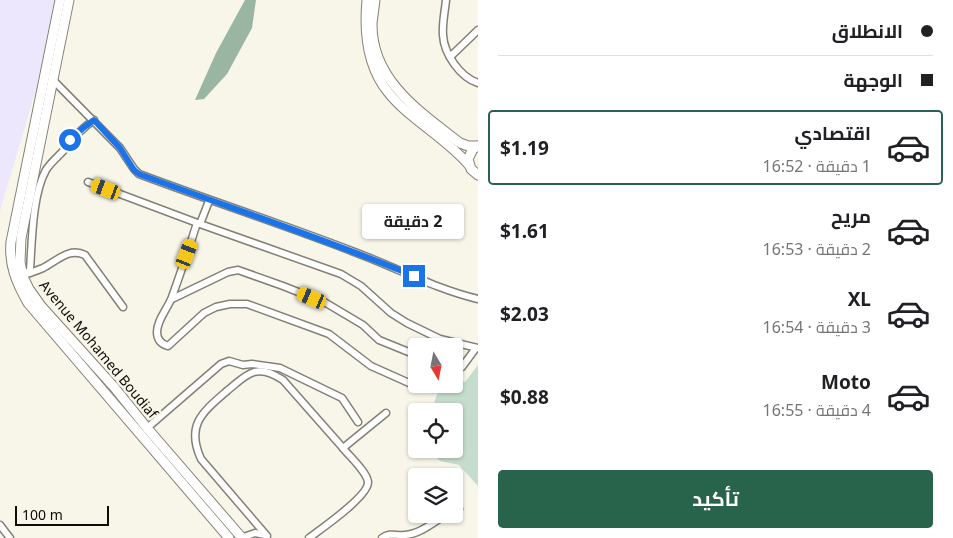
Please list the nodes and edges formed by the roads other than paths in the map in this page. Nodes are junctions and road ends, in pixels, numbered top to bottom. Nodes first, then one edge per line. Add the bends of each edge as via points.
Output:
1 (60, 0) edge
2 (70, 0) edge
3 (367, 0) edge
4 (375, 0) edge
5 (446, 0) edge
6 (478, 30) edge
7 (450, 57) junction
8 (52, 79) junction
9 (478, 83) edge
10 (94, 120) junction
11 (478, 146) edge
12 (468, 165) junction
13 (478, 175) edge
14 (88, 182) dead end
15 (209, 201) junction
16 (199, 224) junction
17 (22, 278) junction
18 (172, 299) junction
19 (478, 299) edge
20 (123, 307) dead end
21 (477, 348) edge
22 (408, 352) edge
23 (463, 366) edge
24 (408, 383) edge
25 (386, 413) dead end
26 (358, 422) dead end
27 (147, 428) junction
28 (343, 448) junction
29 (432, 523) edge
30 (0, 525) edge
31 (268, 537) edge
32 (10, 538) edge
33 (229, 538) edge
34 (242, 538) edge
35 (309, 538) edge
36 (382, 538) edge

1 - 17 main road, Avenue Mohamed Boudiaf via 11,242 10,254
2 - 8 main road, Avenue Mohamed Boudiaf
3 - 12 main road via 367,43 378,77 400,105 455,150
4 - 11 main road via 372,24 375,46 389,79 414,108 460,143
5 - 7 street via 443,36
6 - 7 street
7 - 9 street via 457,68
8 - 10 street
8 - 17 main road, Avenue Mohamed Boudiaf via 21,238
10 - 15 street via 139,174
10 - 17 street via 70,140 42,178 36,200 30,268
11 - 12 main road via 470,154
12 - 13 main road
14 - 16 street
15 - 16 street
15 - 19 street via 294,229
16 - 18 street
16 - 21 street via 341,274 407,323 440,339
17 - 20 street via 64,255 80,252
17 - 27 main road, Avenue Mohamed Boudiaf via 42,306
17 - 33 main road, Avenue Mohamed Boudiaf via 28,303
18 - 22 street via 238,270 326,304 363,325 379,340
18 - 24 street via 157,332 163,345 168,346 204,313 216,307 247,304 329,334 371,366
21 - 23 street
25 - 28 street
26 - 27 street via 342,398 328,390 280,368 228,361
27 - 34 main road, Avenue Mohamed Boudiaf
28 - 31 street via 283,380 264,371 245,376 202,413 195,434 200,459
28 - 35 street via 366,476 366,490
29 - 36 street via 418,532 403,536 388,534
30 - 32 street
31 - 34 street, Avenue Mohamed Boudiaf via 255,533

